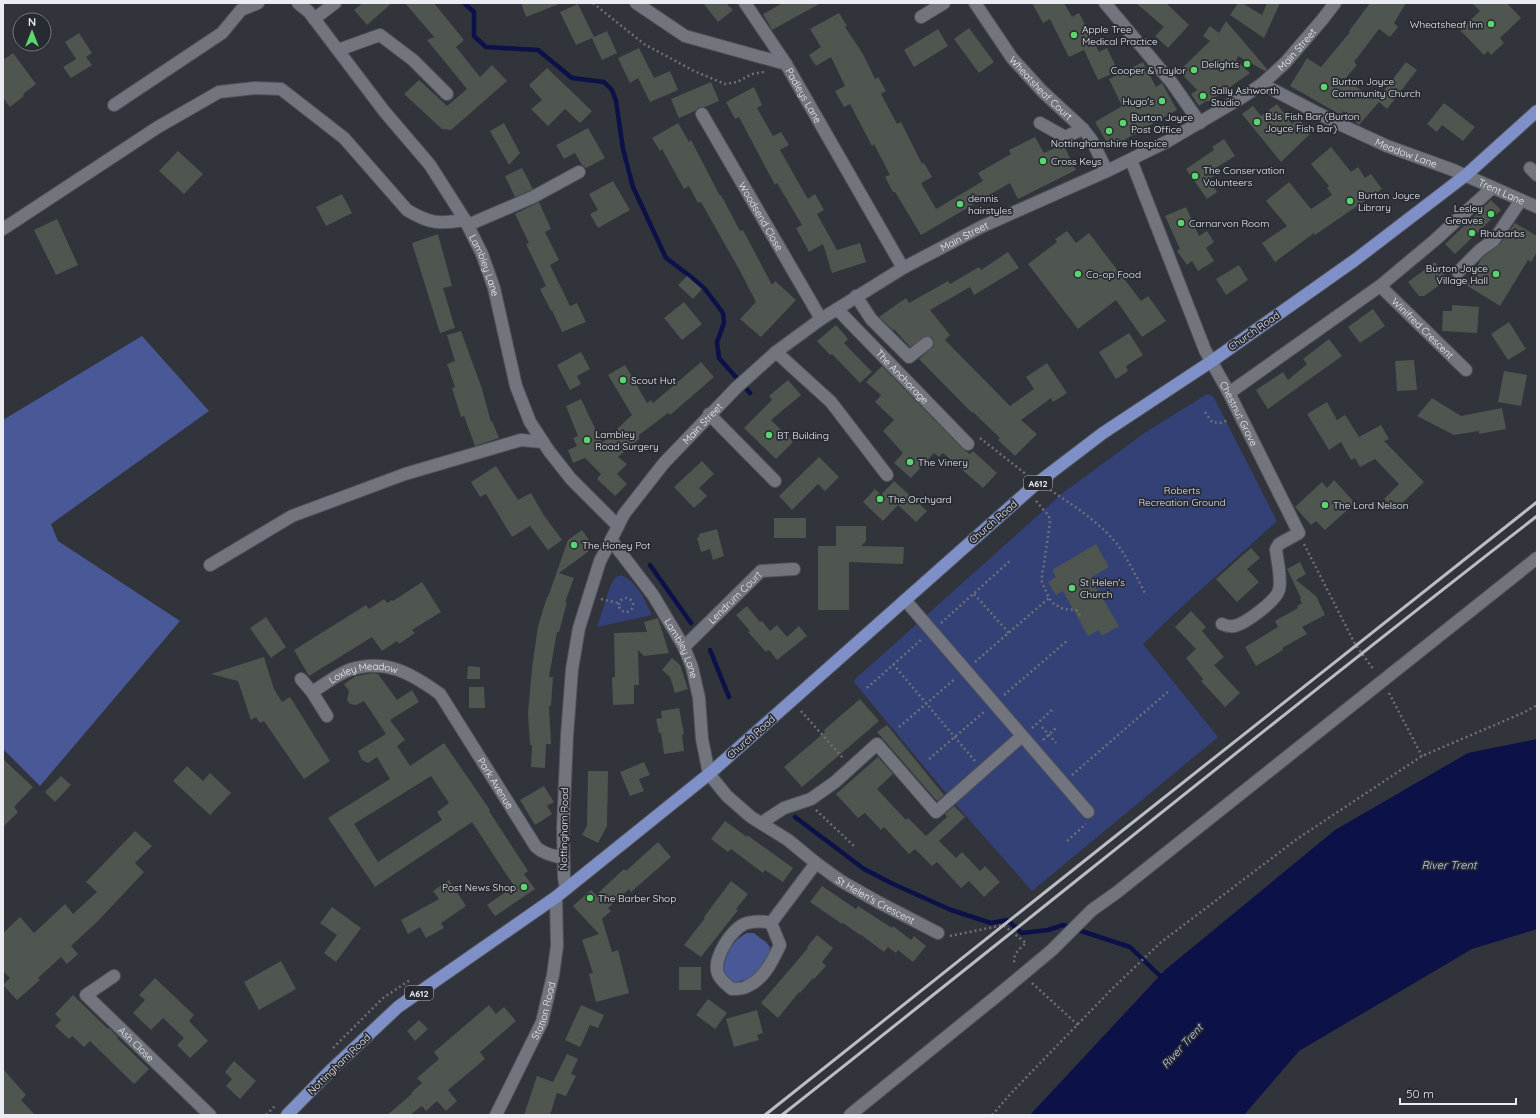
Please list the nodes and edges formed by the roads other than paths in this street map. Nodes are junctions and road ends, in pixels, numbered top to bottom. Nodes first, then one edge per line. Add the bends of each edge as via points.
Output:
1 (258, 3) edge
2 (298, 3) edge
3 (335, 3) edge
4 (636, 3) edge
5 (745, 3) edge
6 (944, 3) edge
7 (975, 3) edge
8 (1105, 3) edge
9 (1335, 3) edge
10 (921, 17) dead end
11 (314, 19) junction
12 (338, 50) junction
13 (786, 64) junction
14 (1262, 84) junction
15 (447, 94) dead end
16 (114, 105) dead end
17 (1537, 111) edge
18 (702, 114) dead end
19 (1040, 123) dead end
20 (1200, 123) junction
21 (1083, 129) junction
22 (1131, 160) junction
23 (1107, 171) junction
24 (580, 172) dead end
25 (1466, 175) junction
26 (1492, 188) junction
27 (1521, 200) junction
28 (1537, 207) edge
29 (466, 222) junction
30 (3, 229) edge
31 (903, 268) junction
32 (1458, 272) dead end
33 (1380, 286) junction
34 (856, 296) junction
35 (837, 309) junction
36 (821, 319) junction
37 (927, 343) dead end
38 (776, 352) junction
39 (1212, 361) junction
40 (1466, 370) dead end
41 (1229, 393) junction
42 (709, 414) junction
43 (543, 442) junction
44 (968, 444) dead end
45 (887, 475) dead end
46 (776, 481) dead end
47 (624, 514) joint
48 (618, 526) junction
49 (611, 540) junction
50 (1537, 558) edge
51 (210, 565) dead end
52 (794, 569) dead end
53 (905, 600) junction
54 (1222, 624) dead end
55 (684, 647) junction
56 (301, 679) dead end
57 (312, 692) junction
58 (440, 694) joint
59 (327, 716) dead end
60 (1022, 736) junction
61 (709, 774) junction
62 (1088, 812) road end
63 (760, 823) junction
64 (563, 858) junction
65 (816, 862) junction
66 (566, 889) junction
67 (556, 896) junction
68 (771, 922) junction
69 (938, 933) road end
70 (114, 976) dead end
71 (496, 1114) edge
72 (210, 1115) edge
73 (286, 1115) edge
74 (850, 1115) edge

1 - 16 street via 240,10 222,33
2 - 11 street, Lambley Lane
3 - 11 street
4 - 13 street, Padleys Lane via 685,36
5 - 13 street
6 - 10 street
7 - 21 street, Wheatsheaf Court via 1012,58 1042,91
8 - 20 street via 1172,83
9 - 14 street, Main Street via 1285,63
11 - 12 street, Lambley Lane
12 - 15 street via 380,35 413,60
12 - 29 street, Lambley Lane via 430,165
13 - 31 street, Padleys Lane
14 - 20 street, Main Street
14 - 25 street, Meadow Lane via 1386,146
17 - 25 main road, Church Road / A612
18 - 36 street, Woodsend Close
19 - 21 street via 1065,137
20 - 22 street, Main Street
21 - 23 street, Wheatsheaf Court
22 - 23 street, Main Street
22 - 39 street, Chestnut Grove
23 - 31 street, Main Street via 981,228
24 - 29 street via 533,197
25 - 26 street, Trent Lane
25 - 39 main road, Church Road / A612 via 1354,260
26 - 27 street, Trent Lane
26 - 33 street
27 - 28 street, Trent Lane
27 - 32 street via 1494,240
29 - 30 street via 434,223 419,218 407,210 344,138 281,89 254,88 219,92 158,127
29 - 43 street, Lambley Lane via 482,254 494,288 516,386 530,422
31 - 34 street, Main Street
33 - 40 street, Winifred Crescent
33 - 41 street
34 - 35 street, Main Street
34 - 37 street via 871,319 909,357
35 - 36 street, Main Street
35 - 44 street, The Anchorage
36 - 38 street, Main Street
38 - 42 street, Main Street
38 - 45 street via 831,402
39 - 41 street, Chestnut Grove
39 - 53 main road, Church Road / A612 via 1103,433 1038,482
41 - 54 street, Chestnut Grove via 1299,533 1279,544 1276,549 1280,588 1274,599 1236,626 1228,627
42 - 46 street
42 - 47 street, Main Street via 664,463
43 - 48 street, Lambley Lane via 571,479
43 - 51 street via 521,440 404,474 292,516
47 - 48 street, Nottingham Road
48 - 49 street, Nottingham Road
49 - 55 street, Lambley Lane via 653,595
49 - 64 street, Nottingham Road via 600,562 579,628 572,669
50 - 74 street via 1082,919 1052,950
52 - 55 street, Lendrum Court via 761,571
53 - 60 street
53 - 61 main road, Church Road / A612
55 - 61 street, Lambley Lane via 700,698 702,739
56 - 57 street
57 - 58 street, Loxley Meadow via 348,671 368,666 399,669 420,679
57 - 59 street
58 - 64 street, Park Avenue via 536,846 541,852
60 - 62 street
60 - 63 street via 936,812 877,744 811,799 784,808
61 - 63 street, St Helen's Crescent via 727,796
61 - 66 main road, Church Road / A612
63 - 65 street, St Helen's Crescent via 788,840
64 - 66 street, Nottingham Road
65 - 68 street
65 - 69 street, St Helen's Crescent via 878,902
66 - 67 main road, Nottingham Road / A612
67 - 71 street, Station Road via 557,946 544,1016
67 - 73 main road, Nottingham Road / A612 via 398,1008
68 - 68 street via 780,945 772,962 748,987 732,990 717,973 716,963 721,950 733,932 745,923
70 - 72 street, Ash Close via 86,995

